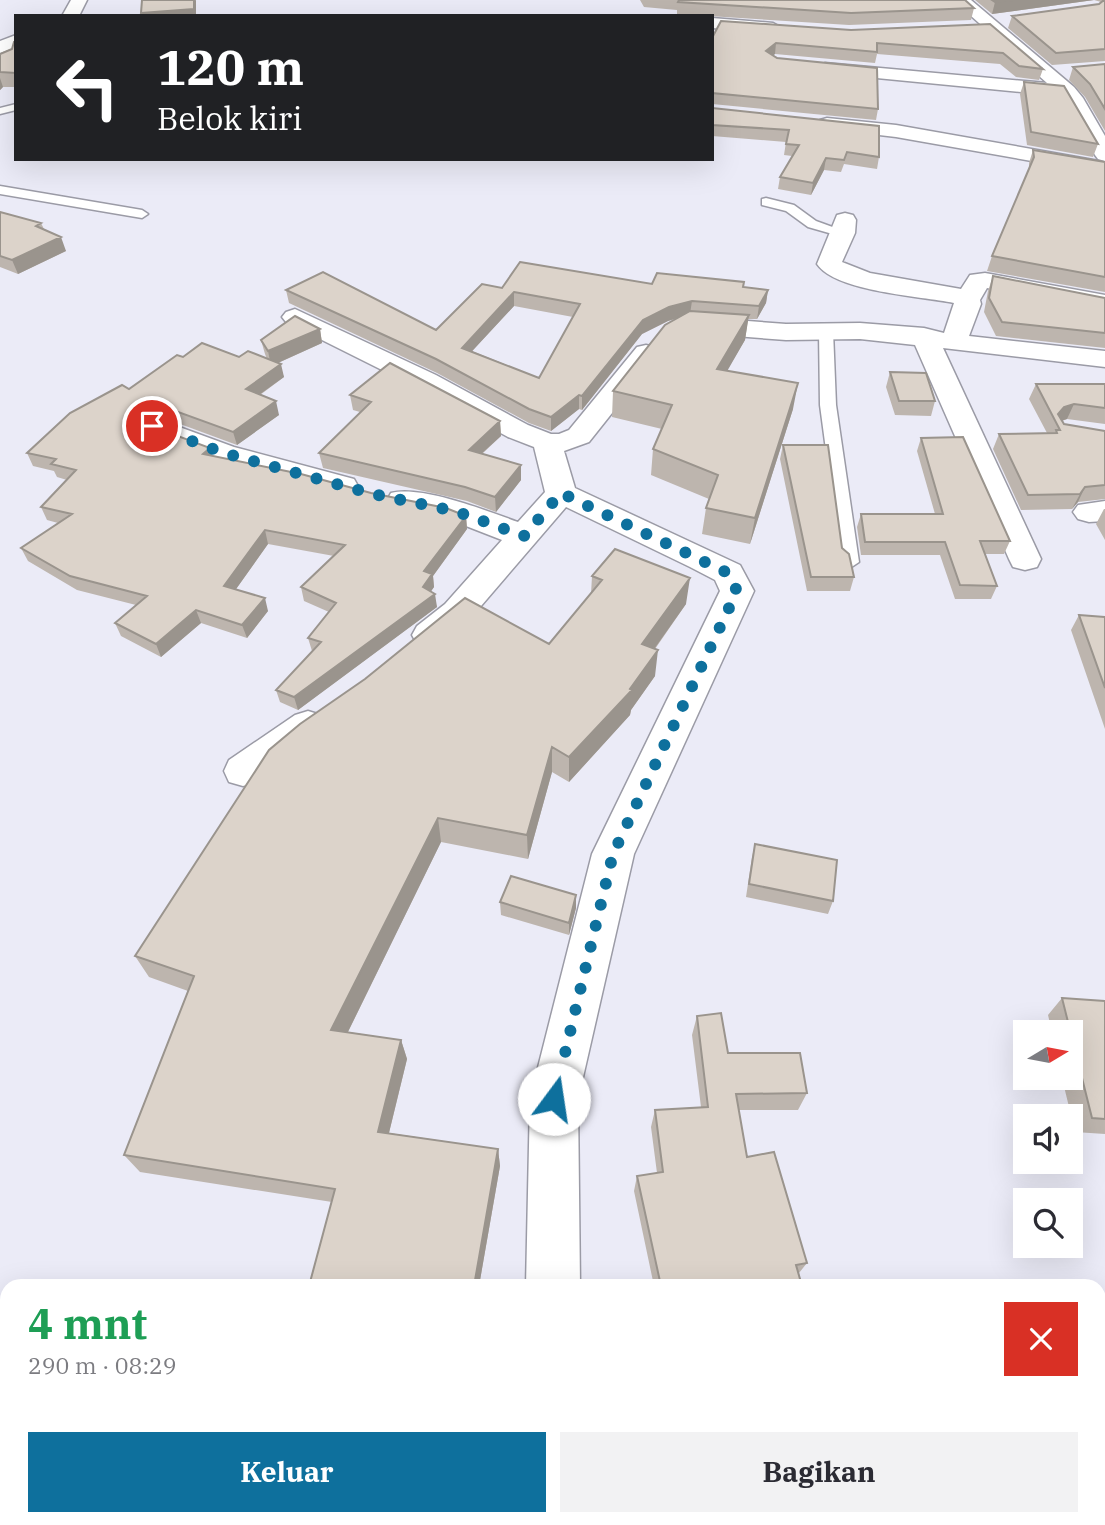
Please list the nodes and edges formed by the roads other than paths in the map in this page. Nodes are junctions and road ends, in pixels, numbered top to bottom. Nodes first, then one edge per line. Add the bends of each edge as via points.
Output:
1 (961, 0) edge
2 (1013, 19) edge
3 (714, 23) edge
4 (989, 25) junction
5 (966, 28) edge
6 (794, 29) edge
7 (811, 66) edge
8 (1071, 72) edge
9 (1048, 74) junction
10 (1067, 91) junction
11 (801, 121) edge
12 (1105, 157) edge
13 (0, 190) edge
14 (766, 202) dead end
15 (142, 214) dead end
16 (844, 227) joint
17 (967, 300) junction
18 (1105, 303) edge
19 (295, 317) edge
20 (826, 331) junction
21 (924, 336) junction
22 (954, 341) junction
23 (1105, 359) edge
24 (152, 426) edge
25 (547, 442) junction
26 (561, 493) junction
27 (524, 536) junction
28 (1025, 559) dead end
29 (850, 562) edge
30 (400, 658) edge
31 (333, 708) edge
32 (243, 771) dead end
33 (553, 1279) edge

1 - 4 main road
2 - 4 main road
3 - 6 main road
4 - 5 main road
4 - 9 main road
7 - 10 main road
8 - 9 main road
9 - 10 main road
10 - 12 main road
11 - 12 main road
13 - 15 lane
14 - 16 lane via 790,208 812,224
16 - 17 main road via 830,264 839,273
17 - 18 main road via 979,280 985,280
17 - 22 main road
19 - 25 main road
20 - 21 main road
20 - 25 main road via 701,325 667,333 652,342 579,436 563,443
20 - 29 lane via 828,405
21 - 22 main road
21 - 28 main road
22 - 23 main road
24 - 27 main road via 224,453 455,511
25 - 26 main road
26 - 27 main road
26 - 33 main road via 711,563 728,573 737,591 613,854 554,1099
27 - 30 main road via 457,612
31 - 32 main road

